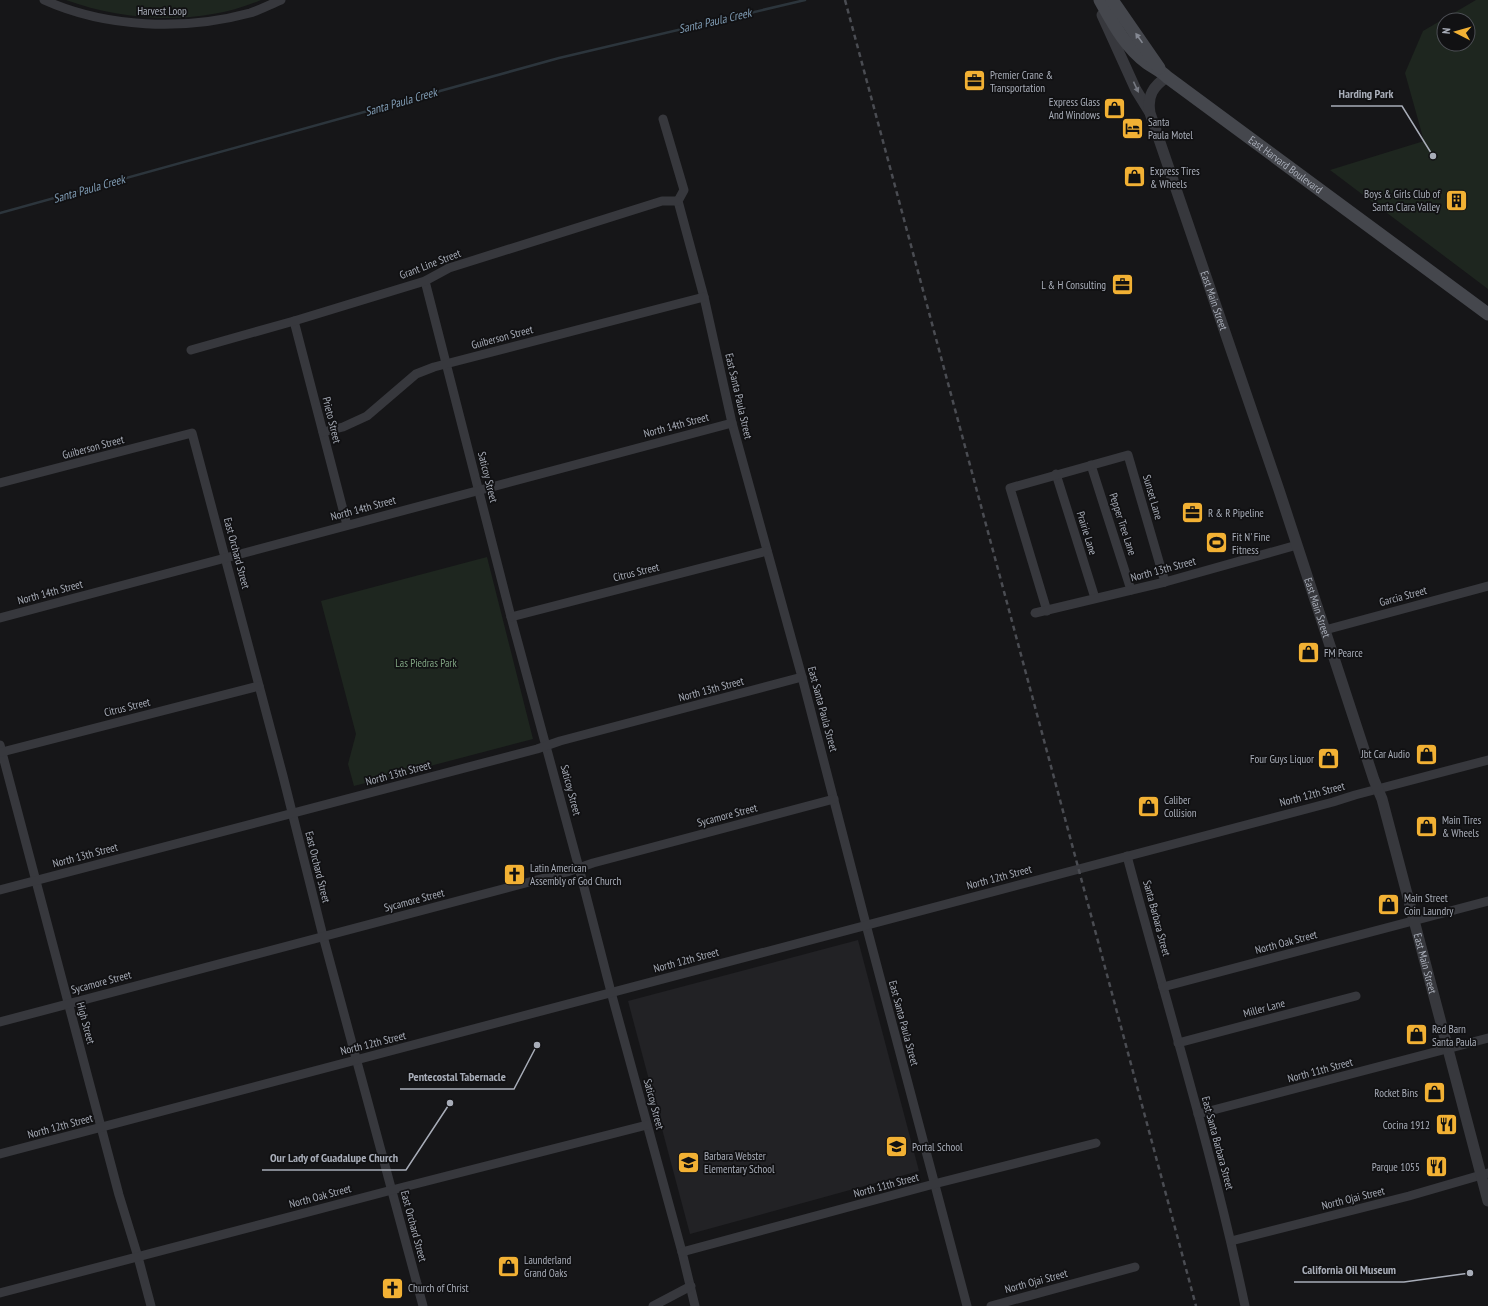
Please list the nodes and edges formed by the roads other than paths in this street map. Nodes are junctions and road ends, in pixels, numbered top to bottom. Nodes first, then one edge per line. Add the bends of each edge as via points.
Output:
1 (44, 0) edge
2 (281, 0) edge
3 (1096, 0) edge
4 (1100, 0) edge
5 (1112, 0) edge
6 (1164, 74) junction
7 (1150, 113) junction
8 (663, 119) dead end
9 (678, 201) junction
10 (425, 281) junction
11 (704, 297) junction
12 (1488, 314) edge
13 (294, 320) junction
14 (191, 350) dead end
15 (447, 364) junction
16 (732, 423) junction
17 (323, 432) junction
18 (192, 433) joint
19 (1091, 465) junction
20 (1056, 474) junction
21 (0, 483) edge
22 (478, 490) junction
23 (347, 525) junction
24 (1297, 546) junction
25 (767, 551) junction
26 (226, 558) junction
27 (1165, 582) junction
28 (1488, 586) edge
29 (1131, 590) junction
30 (1095, 598) junction
31 (1047, 611) junction
32 (1035, 614) dead end
33 (511, 617) junction
34 (0, 618) edge
35 (1325, 630) junction
36 (802, 677) junction
37 (259, 686) junction
38 (546, 746) junction
39 (1, 749) edge
40 (1488, 760) edge
41 (1378, 789) junction
42 (834, 799) junction
43 (291, 813) junction
44 (1127, 856) junction
45 (579, 868) junction
46 (36, 880) junction
47 (0, 890) edge
48 (1488, 901) edge
49 (1414, 920) junction
50 (866, 925) junction
51 (323, 936) junction
52 (1163, 987) junction
53 (611, 992) junction
54 (1356, 996) dead end
55 (69, 1003) junction
56 (0, 1022) edge
57 (1488, 1038) edge
58 (1178, 1043) junction
59 (1448, 1048) junction
60 (356, 1060) junction
61 (1198, 1114) junction
62 (647, 1125) junction
63 (102, 1127) junction
64 (1096, 1143) dead end
65 (0, 1154) edge
66 (1485, 1174) edge
67 (934, 1184) junction
68 (392, 1190) junction
69 (1488, 1201) edge
70 (1231, 1241) junction
71 (682, 1252) junction
72 (138, 1257) junction
73 (1135, 1267) dead end
74 (691, 1286) junction
75 (0, 1293) edge
76 (151, 1306) edge
77 (423, 1306) edge
78 (653, 1306) edge
79 (694, 1306) edge
80 (967, 1306) edge
81 (991, 1306) edge
82 (1245, 1306) edge

1 - 2 street, Harvest Loop via 98,18 156,24 192,23 231,17 251,13
3 -> 7 street, East Main Street via 1136,90
4 - 6 main road, East Harvard Boulevard via 1114,26 1129,46 1147,63
6 -> 5 main road
6 - 7 street, East Main Street via 1152,90 1149,101
6 - 12 main road, East Harvard Boulevard
7 - 24 street, East Main Street
8 - 9 street, East Santa Paula Street via 684,190
9 - 10 street, Grant Line Street via 662,201 449,268
9 - 11 street, East Santa Paula Street
10 - 13 street, Grant Line Street
10 - 15 street, Saticoy Street
11 - 15 street, Guiberson Street
11 - 16 street, East Santa Paula Street
13 - 14 street, Grant Line Street
13 - 17 street, Prieto Street
15 - 17 street, Guiberson Street via 416,374 367,416 343,427
15 - 22 street, Saticoy Street
16 - 22 street, North 14th Street
16 - 25 street, East Santa Paula Street
17 - 23 street, Prieto Street
18 - 21 street, Guiberson Street
18 - 26 street, East Orchard Street
19 - 20 street
19 - 27 street, Sunset Lane via 1128,456
19 - 29 street, Pepper Tree Lane
20 - 30 street, Prairie Lane
20 - 31 street via 1010,488
22 - 23 street, North 14th Street
22 - 33 street, Saticoy Street
23 - 26 street, North 14th Street
24 - 27 street, North 13th Street
24 - 35 street, East Main Street
25 - 33 street, Citrus Street
25 - 36 street, East Santa Paula Street
26 - 34 street, North 14th Street
26 - 37 street, East Orchard Street
27 - 29 street, North 13th Street
28 - 35 street, Garcia Street
29 - 30 street, North 13th Street
30 - 31 street, North 13th Street
31 - 32 street, North 13th Street
33 - 38 street, Saticoy Street
35 - 41 street, East Main Street
36 - 38 street, North 13th Street
36 - 42 street, East Santa Paula Street
37 - 39 street, Citrus Street
37 - 43 street, East Orchard Street
38 - 43 street, North 13th Street
38 - 45 street, Saticoy Street
39 - 46 street, High Street
40 - 41 street, North 12th Street
41 - 44 street, North 12th Street
41 - 49 street, East Main Street
42 - 45 street, Sycamore Street
42 - 50 street, East Santa Paula Street
43 - 46 street, North 13th Street
43 - 51 street, East Orchard Street
44 - 50 street, North 12th Street
44 - 52 street, Santa Barbara Street
45 - 51 street, Sycamore Street
45 - 53 street, Saticoy Street
46 - 47 street, North 13th Street
46 - 55 street, High Street
48 - 49 street, North Oak Street
49 - 52 street, North Oak Street
49 - 59 street, East Main Street
50 - 53 street, North 12th Street
50 - 67 street, East Santa Paula Street
51 - 55 street, Sycamore Street
51 - 60 street, East Orchard Street
52 - 58 street, East Santa Barbara Street
53 - 60 street, North 12th Street
53 - 62 street, Saticoy Street
54 - 58 street, Miller Lane
55 - 56 street, Sycamore Street
55 - 63 street, High Street
57 - 59 street, North 11th Street
58 - 61 street, East Santa Barbara Street
59 - 61 street, North 11th Street
59 - 66 street, East Main Street
60 - 63 street, North 12th Street
60 - 68 street, East Orchard Street
61 - 70 street, East Santa Barbara Street
62 - 68 street, North Oak Street
62 - 71 street, Saticoy Street
63 - 65 street, North 12th Street
63 - 72 street, High Street
64 - 67 street, North 11th Street
66 - 69 street, East Main Street
66 - 70 street, North Ojai Street
67 - 71 street, North 11th Street
67 - 80 street, East Santa Paula Street
68 - 72 street, North Oak Street
68 - 77 street, East Orchard Street
70 - 82 street, East Santa Barbara Street
71 - 74 street, Saticoy Street
72 - 75 street, North Oak Street
72 - 76 street, High Street
73 - 81 street, North Ojai Street
74 - 78 street
74 - 79 street, Saticoy Street

